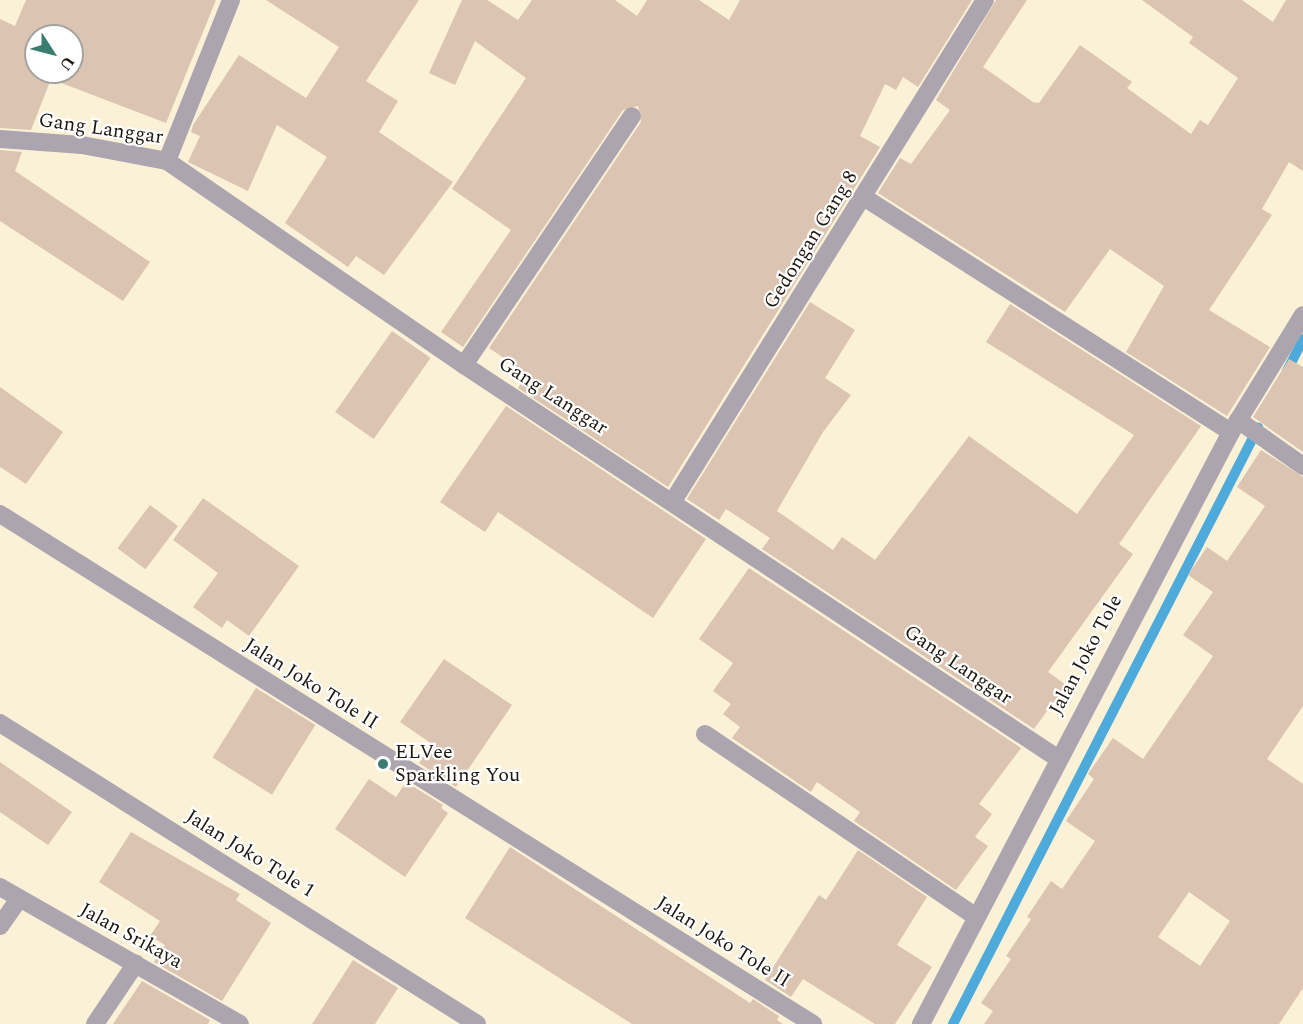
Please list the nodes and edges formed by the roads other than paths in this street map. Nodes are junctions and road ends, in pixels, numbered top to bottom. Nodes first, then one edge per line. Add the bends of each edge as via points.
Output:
1 (231, 0) edge
2 (985, 0) edge
3 (632, 116) dead end
4 (0, 139) edge
5 (167, 161) junction
6 (865, 198) junction
7 (1303, 315) edge
8 (464, 365) junction
9 (1239, 426) junction
10 (1303, 466) edge
11 (673, 501) junction
12 (0, 514) edge
13 (0, 723) edge
14 (705, 734) dead end
15 (1057, 758) junction
16 (0, 887) edge
17 (19, 899) junction
18 (975, 916) junction
19 (0, 926) edge
20 (136, 963) junction
21 (95, 1024) edge
22 (240, 1024) edge
23 (477, 1024) edge
24 (813, 1024) edge
25 (921, 1024) edge

1 - 5 street
2 - 6 street, Gedongan Gang 8
3 - 8 street
4 - 5 street, Gang Langgar via 82,145
5 - 8 street, Gang Langgar
6 - 9 street
6 - 11 street, Gedongan Gang 8
7 - 9 street, Jalan Joko Tole
8 - 11 street, Gang Langgar
9 - 10 street via 1263,437
9 - 15 street, Jalan Joko Tole
11 - 15 street, Gang Langgar
12 - 24 street, Jalan Joko Tole II
13 - 23 street, Jalan Joko Tole 1
14 - 18 street
15 - 18 street, Jalan Joko Tole
16 - 17 street, Jalan Srikaya
17 - 19 street
17 - 20 street, Jalan Srikaya
18 - 25 street, Jalan Joko Tole
20 - 21 street
20 - 22 street, Jalan Srikaya

